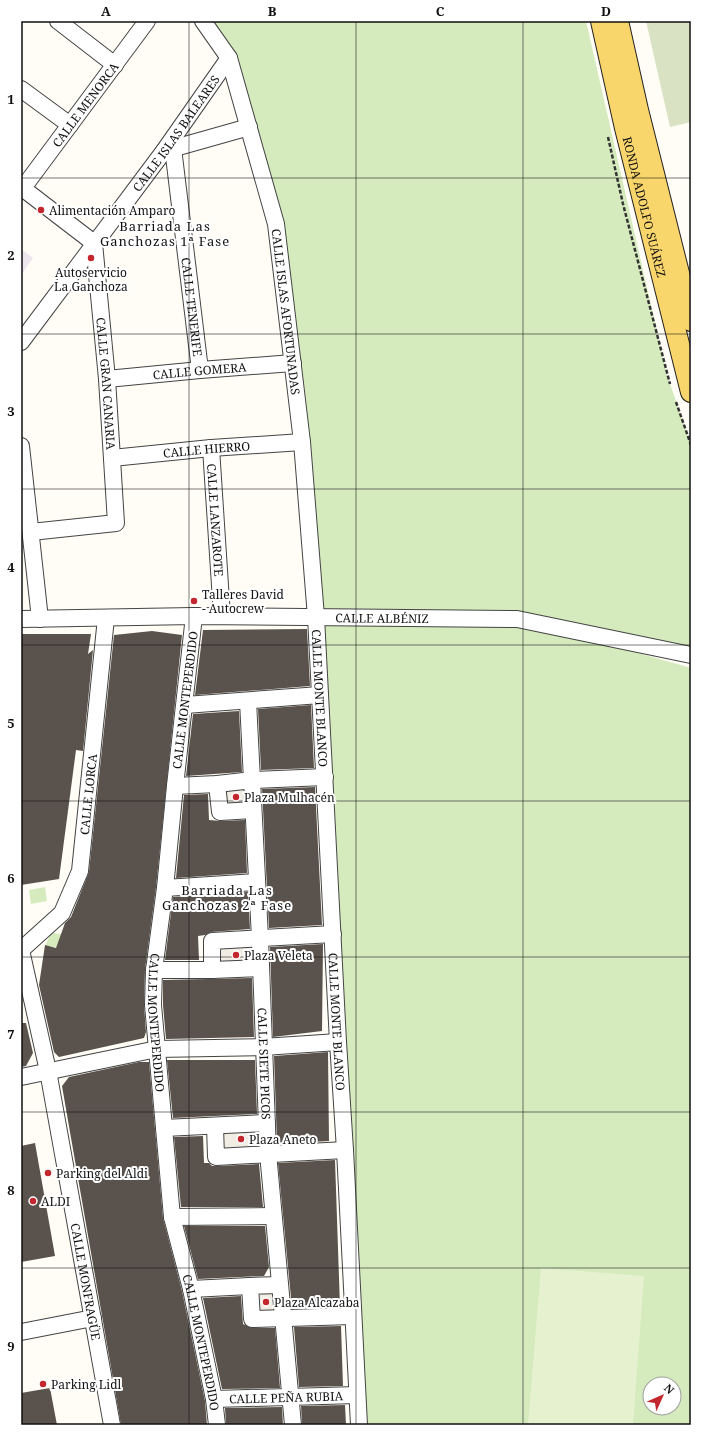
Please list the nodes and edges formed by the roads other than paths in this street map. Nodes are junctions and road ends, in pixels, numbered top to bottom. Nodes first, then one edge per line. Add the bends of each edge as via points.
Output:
1 (58, 21) edge
2 (147, 21) edge
3 (203, 21) edge
4 (601, 21) edge
5 (618, 21) edge
6 (229, 58) junction
7 (115, 65) junction
8 (21, 89) edge
9 (70, 125) junction
10 (249, 127) junction
11 (168, 149) junction
12 (22, 188) edge
13 (94, 243) junction
14 (691, 321) edge
15 (21, 342) edge
16 (293, 363) junction
17 (200, 370) junction
18 (107, 379) junction
19 (691, 392) edge
20 (302, 442) junction
21 (21, 446) edge
22 (211, 448) junction
23 (112, 458) junction
24 (31, 532) junction
25 (194, 616) junction
26 (222, 616) junction
27 (316, 617) junction
28 (106, 618) junction
29 (21, 619) edge
30 (40, 619) junction
31 (691, 655) edge
32 (320, 695) junction
33 (248, 700) junction
34 (185, 704) junction
35 (324, 778) junction
36 (253, 780) junction
37 (217, 784) junction
38 (175, 786) junction
39 (252, 810) junction
40 (256, 882) junction
41 (165, 888) junction
42 (333, 934) junction
43 (260, 938) junction
44 (21, 950) edge
45 (260, 968) junction
46 (154, 970) junction
47 (212, 970) junction
48 (338, 1042) junction
49 (263, 1046) junction
50 (157, 1049) junction
51 (48, 1071) junction
52 (21, 1077) edge
53 (266, 1123) junction
54 (215, 1126) junction
55 (164, 1128) junction
56 (345, 1150) junction
57 (268, 1153) junction
58 (274, 1216) junction
59 (172, 1217) junction
60 (280, 1285) junction
61 (250, 1286) junction
62 (191, 1289) junction
63 (353, 1316) junction
64 (283, 1317) junction
65 (93, 1318) junction
66 (21, 1332) edge
67 (357, 1395) junction
68 (291, 1397) junction
69 (214, 1399) junction
70 (112, 1425) edge
71 (217, 1425) edge
72 (293, 1425) edge
73 (359, 1425) edge

1 - 7 street
2 - 7 street, CALLE MENORCA
3 - 6 street, CALLE ISLAS AFORTUNADAS
4 - 19 main road, RONDA ADOLFO SUÁREZ
5 - 14 main road, RONDA ADOLFO SUÁREZ
6 - 10 street, CALLE ISLAS AFORTUNADAS
6 - 11 street, CALLE ISLAS BALEARES
7 - 9 street, CALLE MENORCA
8 - 9 street
9 - 12 street, CALLE MENORCA
10 - 11 street
10 - 16 street, CALLE ISLAS AFORTUNADAS via 276,224
11 - 13 street, CALLE ISLAS BALEARES
11 - 17 street, CALLE TENERIFE
12 - 13 street
13 - 15 street, CALLE ISLAS BALEARES
13 - 18 street, CALLE GRAN CANARIA
16 - 17 street, CALLE GOMERA
16 - 20 street, CALLE ISLAS AFORTUNADAS
17 - 18 street, CALLE GOMERA
18 - 23 street, CALLE GRAN CANARIA
20 - 22 street, CALLE HIERRO
20 - 27 street, CALLE ISLAS AFORTUNADAS
21 - 24 street
22 - 23 street, CALLE HIERRO
22 - 26 street, CALLE LANZAROTE
23 - 24 street, CALLE GRAN CANARIA via 116,523
24 - 30 street
25 - 26 street, CALLE ALBÉNIZ
25 - 28 street, CALLE ALBÉNIZ
25 - 34 street, CALLE MONTEPERDIDO
26 - 27 street, CALLE ALBÉNIZ
27 - 31 street, CALLE ALBÉNIZ via 517,619
27 - 32 street, CALLE MONTE BLANCO
28 - 30 street, CALLE ALBÉNIZ
28 - 44 street, CALLE LORCA via 80,871 62,913
29 - 30 street, CALLE ALBÉNIZ
32 - 33 street
32 - 35 street, CALLE MONTE BLANCO
33 - 34 street
33 - 36 street, CALLE SIETE PICOS
34 - 38 street, CALLE MONTEPERDIDO
35 - 36 street
35 - 42 street, CALLE MONTE BLANCO
36 - 37 street
36 - 39 street, CALLE SIETE PICOS
37 - 38 street
37 - 39 street via 220,812
38 - 41 street, CALLE MONTEPERDIDO
39 - 40 street, CALLE SIETE PICOS
40 - 41 street
40 - 43 street, CALLE SIETE PICOS
41 - 46 street, CALLE MONTEPERDIDO
42 - 43 street
42 - 48 street, CALLE MONTE BLANCO
43 - 45 street, CALLE SIETE PICOS
43 - 47 street via 212,940
44 - 51 street, CALLE MONFRAGÜE
45 - 47 street
45 - 49 street, CALLE SIETE PICOS
46 - 47 street
46 - 50 street, CALLE MONTEPERDIDO via 153,1005
48 - 49 street
48 - 56 street, CALLE MONTE BLANCO
49 - 50 street
49 - 53 street, CALLE SIETE PICOS
50 - 51 street
50 - 55 street, CALLE MONTEPERDIDO
51 - 52 street
51 - 65 street, CALLE MONFRAGÜE
53 - 54 street
53 - 57 street, CALLE SIETE PICOS
54 - 55 street
54 - 57 street via 216,1157
55 - 59 street, CALLE MONTEPERDIDO
56 - 57 street
56 - 63 street, CALLE MONTE BLANCO
57 - 58 street, CALLE SIETE PICOS
58 - 59 street
58 - 60 street, CALLE SIETE PICOS
59 - 62 street, CALLE MONTEPERDIDO
60 - 61 street
60 - 64 street, CALLE SIETE PICOS
61 - 62 street
61 - 64 street via 252,1319
62 - 69 street, CALLE MONTEPERDIDO
63 - 64 street
63 - 67 street, CALLE MONTE BLANCO
64 - 68 street, CALLE SIETE PICOS
65 - 66 street
65 - 70 street, CALLE MONFRAGÜE
67 - 68 street, CALLE PEÑA RUBIA
67 - 73 street, CALLE MONTE BLANCO
68 - 69 street, CALLE PEÑA RUBIA
68 - 72 street, CALLE SIETE PICOS
69 - 71 street, CALLE MONTEPERDIDO

